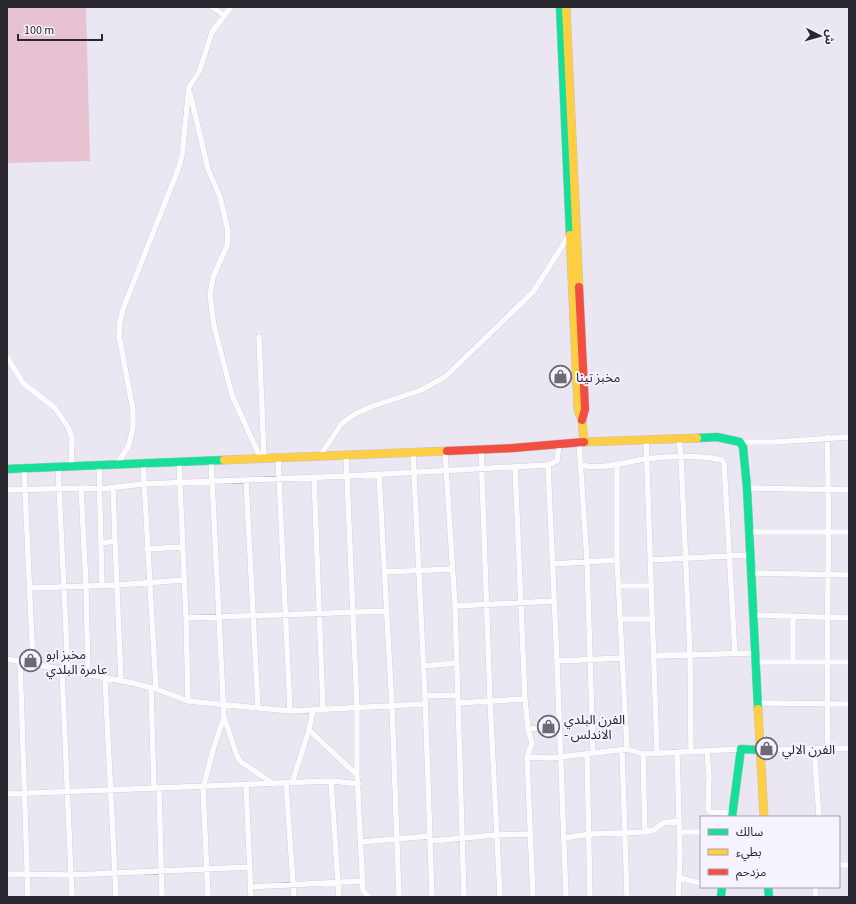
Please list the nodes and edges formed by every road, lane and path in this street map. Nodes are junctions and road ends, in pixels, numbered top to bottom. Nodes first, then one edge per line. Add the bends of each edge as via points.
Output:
1 (212, 7) edge
2 (231, 7) edge
3 (560, 7) edge
4 (566, 7) edge
5 (224, 15) junction
6 (189, 87) junction
7 (570, 234) junction
8 (259, 337) dead end
9 (7, 357) edge
10 (582, 420) junction
11 (827, 437) junction
12 (849, 437) edge
13 (679, 438) junction
14 (646, 439) junction
15 (740, 442) junction
16 (581, 443) junction
17 (559, 445) junction
18 (481, 450) junction
19 (445, 451) junction
20 (413, 453) junction
21 (346, 455) junction
22 (320, 456) junction
23 (262, 457) junction
24 (278, 457) junction
25 (681, 457) junction
26 (647, 458) junction
27 (211, 460) junction
28 (179, 462) junction
29 (143, 463) junction
30 (617, 464) junction
31 (117, 465) junction
32 (548, 465) junction
33 (581, 465) junction
34 (99, 466) junction
35 (515, 466) junction
36 (58, 467) junction
37 (71, 467) junction
38 (481, 467) junction
39 (24, 468) junction
40 (7, 469) edge
41 (446, 470) junction
42 (413, 473) junction
43 (379, 474) junction
44 (348, 476) junction
45 (314, 477) junction
46 (279, 478) junction
47 (246, 480) junction
48 (212, 481) junction
49 (179, 483) junction
50 (143, 484) junction
51 (81, 488) junction
52 (113, 488) junction
53 (747, 488) junction
54 (24, 489) junction
55 (58, 489) junction
56 (100, 489) junction
57 (7, 490) edge
58 (829, 490) junction
59 (849, 490) edge
60 (748, 532) junction
61 (828, 532) junction
62 (849, 532) edge
63 (115, 542) junction
64 (102, 543) junction
65 (183, 547) junction
66 (147, 549) junction
67 (750, 555) junction
68 (728, 557) junction
69 (685, 559) junction
70 (617, 560) junction
71 (650, 560) junction
72 (587, 561) junction
73 (552, 564) junction
74 (452, 569) junction
75 (419, 570) junction
76 (385, 572) junction
77 (751, 573) junction
78 (829, 575) junction
79 (849, 575) edge
80 (184, 580) junction
81 (150, 583) junction
82 (86, 585) junction
83 (117, 585) junction
84 (63, 586) junction
85 (102, 586) junction
86 (619, 586) junction
87 (652, 586) junction
88 (31, 588) junction
89 (554, 601) junction
90 (487, 604) junction
91 (520, 604) junction
92 (455, 606) junction
93 (387, 611) junction
94 (353, 612) junction
95 (252, 614) junction
96 (286, 614) junction
97 (320, 614) junction
98 (753, 615) junction
99 (220, 616) junction
100 (793, 616) junction
101 (186, 618) junction
102 (828, 618) junction
103 (849, 618) edge
104 (620, 619) junction
105 (653, 619) junction
106 (754, 653) junction
107 (735, 654) junction
108 (690, 655) junction
109 (655, 656) junction
110 (622, 658) junction
111 (7, 659) edge
112 (591, 659) junction
113 (20, 661) junction
114 (557, 661) junction
115 (755, 662) junction
116 (793, 662) junction
117 (827, 662) junction
118 (849, 662) edge
119 (33, 664) junction
120 (457, 664) junction
121 (423, 666) junction
122 (62, 671) junction
123 (68, 672) junction
124 (88, 675) junction
125 (106, 679) junction
126 (121, 681) junction
127 (153, 689) junction
128 (457, 695) junction
129 (425, 696) junction
130 (525, 699) junction
131 (188, 701) junction
132 (490, 701) junction
133 (458, 703) junction
134 (758, 703) junction
135 (223, 704) junction
136 (425, 704) junction
137 (827, 704) junction
138 (849, 704) edge
139 (392, 706) junction
140 (258, 707) junction
141 (358, 707) junction
142 (313, 710) junction
143 (323, 710) junction
144 (290, 711) junction
145 (224, 717) junction
146 (559, 727) junction
147 (528, 729) junction
148 (309, 730) junction
149 (814, 748) junction
150 (828, 748) junction
151 (849, 748) edge
152 (741, 749) junction
153 (625, 750) junction
154 (760, 750) junction
155 (706, 751) junction
156 (593, 752) junction
157 (677, 752) junction
158 (691, 752) junction
159 (587, 753) junction
160 (657, 753) junction
161 (643, 754) junction
162 (561, 756) junction
163 (527, 757) junction
164 (357, 775) junction
165 (332, 781) junction
166 (289, 783) junction
167 (274, 784) junction
168 (359, 784) junction
169 (246, 785) junction
170 (203, 788) junction
171 (156, 789) junction
172 (111, 790) junction
173 (66, 793) junction
174 (7, 794) edge
175 (26, 794) junction
176 (732, 815) edge
177 (764, 816) edge
178 (819, 816) edge
179 (679, 822) junction
180 (645, 832) junction
181 (679, 832) junction
182 (700, 832) edge
183 (626, 833) junction
184 (531, 834) junction
185 (590, 834) junction
186 (496, 835) junction
187 (431, 838) junction
188 (462, 838) junction
189 (564, 838) junction
190 (397, 840) junction
191 (362, 842) junction
192 (250, 867) junction
193 (207, 869) junction
194 (161, 872) junction
195 (114, 873) junction
196 (7, 874) edge
197 (70, 875) junction
198 (27, 876) junction
199 (679, 878) junction
200 (363, 881) junction
201 (338, 882) junction
202 (700, 883) edge
203 (294, 885) junction
204 (250, 887) junction
205 (28, 897) edge
206 (72, 897) edge
207 (116, 897) edge
208 (162, 897) edge
209 (208, 897) edge
210 (251, 897) edge
211 (294, 897) edge
212 (339, 897) edge
213 (369, 897) edge
214 (399, 897) edge
215 (432, 897) edge
216 (464, 897) edge
217 (500, 897) edge
218 (533, 897) edge
219 (566, 897) edge
220 (590, 897) edge
221 (627, 897) edge
222 (678, 897) edge

1 - 5 street
2 - 5 street
3 - 7 street
4 - 10 street via 585,409
5 - 6 street via 212,32 199,72
6 - 23 street via 208,169 220,197 228,231 227,246 213,277 210,295 214,326 232,395
6 - 31 street via 179,167 120,322 119,336 133,410 128,445
7 - 10 street via 578,410
7 - 22 street via 533,292 445,377 421,390 354,414 342,423
8 - 23 street
9 - 37 street via 23,383 54,408 68,427 72,438
10 - 16 street
11 - 12 street
11 - 15 street via 775,442
11 - 58 street
13 - 14 street
13 - 15 street via 717,437
13 - 25 street
14 - 16 street
14 - 26 street
15 - 53 street via 744,454
16 - 17 street
16 - 33 street
17 - 18 street
17 - 32 street via 557,461
18 - 19 street
18 - 38 street
19 - 20 street
19 - 41 street
20 - 21 street
20 - 42 street
21 - 22 street
21 - 44 street
22 - 24 street
23 - 24 street
23 - 27 street
24 - 46 street
25 - 26 street
25 - 68 street via 718,459 724,463
25 - 69 street
26 - 30 street
26 - 71 street
27 - 28 street
27 - 48 street
28 - 29 street
28 - 49 street
29 - 31 street
29 - 50 street
30 - 33 street via 599,467
30 - 70 street
31 - 34 street
32 - 35 street
32 - 73 street
33 - 72 street
34 - 37 street
34 - 56 street
35 - 38 street
35 - 91 street
36 - 37 street
36 - 39 street
36 - 55 street
38 - 41 street
38 - 90 street
39 - 40 street
39 - 54 street
41 - 42 street
41 - 74 street
42 - 43 street
42 - 75 street
43 - 44 street
43 - 76 street
44 - 45 street
44 - 94 street
45 - 46 street
45 - 97 street
46 - 47 street
46 - 96 street
47 - 48 street
47 - 95 street
48 - 49 street
48 - 99 street
49 - 50 street
49 - 65 street
50 - 52 street
50 - 66 street
51 - 55 street
51 - 56 street
51 - 82 street
52 - 56 street
52 - 63 street
53 - 58 street
53 - 60 street
54 - 55 street
54 - 57 street
54 - 88 street
55 - 84 street
56 - 64 street
58 - 59 street
58 - 61 street
60 - 61 street
60 - 67 street
61 - 62 street
61 - 78 street
63 - 64 street
63 - 83 street
64 - 85 street
65 - 66 street
65 - 80 street
66 - 81 street
67 - 68 street
67 - 77 street
68 - 69 street
68 - 107 street
69 - 71 street
69 - 108 street
70 - 72 street
70 - 86 street
71 - 87 street
72 - 73 street
72 - 112 street
73 - 89 street
74 - 75 street
74 - 92 street
75 - 76 street
75 - 121 street
76 - 93 street
77 - 78 street
77 - 98 street
78 - 79 street
78 - 102 street
80 - 81 street
80 - 101 street
81 - 83 street
81 - 127 street
82 - 84 street
82 - 85 street
82 - 124 street
83 - 85 street
83 - 126 street
84 - 88 street
84 - 123 street
86 - 87 street
86 - 104 street
87 - 105 street
88 - 119 street
89 - 91 street
89 - 114 street
90 - 91 street
90 - 92 street
90 - 132 street
91 - 130 street
92 - 120 street
93 - 94 street
93 - 139 street
94 - 97 street
94 - 141 street
95 - 96 street
95 - 99 street
95 - 140 street
96 - 97 street
96 - 144 street
97 - 143 street
98 - 100 street
98 - 106 street
99 - 101 street
99 - 135 street
100 - 102 street
100 - 116 street
101 - 131 street
102 - 103 street
102 - 117 street
104 - 105 street
104 - 110 street
105 - 109 street
106 - 107 street
106 - 115 street
107 - 108 street
108 - 109 street
108 - 158 street
109 - 160 street
110 - 112 street
110 - 153 street
111 - 113 street
112 - 114 street
112 - 156 street
113 - 119 street
113 - 175 street
114 - 146 street
115 - 116 street
115 - 134 street
116 - 117 street
117 - 118 street
117 - 137 street
119 - 122 street
120 - 121 street
120 - 128 street
121 - 129 street
122 - 123 street
122 - 173 street
123 - 124 street
124 - 125 street
125 - 126 street
125 - 172 street
126 - 127 street
127 - 131 street
127 - 171 street
128 - 129 street
128 - 133 street
129 - 136 street
130 - 132 street
130 - 147 street
131 - 135 street
132 - 133 street
132 - 186 street
133 - 188 street
134 - 137 street
134 - 154 street
135 - 140 street
135 - 145 street
136 - 139 street
136 - 187 street
137 - 138 street
137 - 150 street
139 - 141 street
139 - 190 street
140 - 144 street
141 - 143 street
141 - 164 street
142 - 143 street
142 - 144 street
142 - 148 street
145 - 167 street via 241,762
145 - 170 street
146 - 147 street
146 - 162 street
147 - 163 street via 532,743
148 - 164 street
148 - 166 street
149 - 150 street
149 - 154 street
149 - 178 street
150 - 151 street
152 - 154 street
152 - 155 street
152 - 176 street
153 - 156 street
153 - 161 street
153 - 183 street
154 - 177 street
155 - 158 street
155 - 176 street via 709,776 708,809 710,812
156 - 159 street
157 - 158 street
157 - 160 street
157 - 179 street
159 - 162 street
159 - 185 street
160 - 161 street
161 - 180 street
162 - 163 street
162 - 189 street
163 - 184 street
164 - 168 street
165 - 166 street
165 - 168 street
165 - 201 street
166 - 167 street
166 - 203 street
167 - 169 street
168 - 191 street
169 - 170 street
169 - 192 street
170 - 171 street
170 - 193 street
171 - 172 street
171 - 194 street
172 - 173 street
172 - 195 street
173 - 175 street
173 - 197 street
174 - 175 street
175 - 198 street
179 - 180 street via 664,823 654,830
179 - 181 street
180 - 183 street
181 - 182 street
181 - 199 street
183 - 185 street
183 - 221 street
184 - 186 street
184 - 218 street
185 - 189 street
185 - 220 street
186 - 188 street
186 - 217 street
187 - 188 street
187 - 190 street
187 - 215 street
188 - 216 street
189 - 219 street
190 - 191 street
190 - 214 street
191 - 200 street
192 - 193 street
192 - 204 street
193 - 194 street
193 - 209 street
194 - 195 street
194 - 208 street
195 - 197 street
195 - 207 street
196 - 198 street
197 - 198 street
197 - 206 street
198 - 205 street
199 - 202 street
199 - 222 street
200 - 201 street
200 - 213 street via 363,891
201 - 203 street
201 - 212 street
203 - 204 street
203 - 211 street
204 - 210 street

